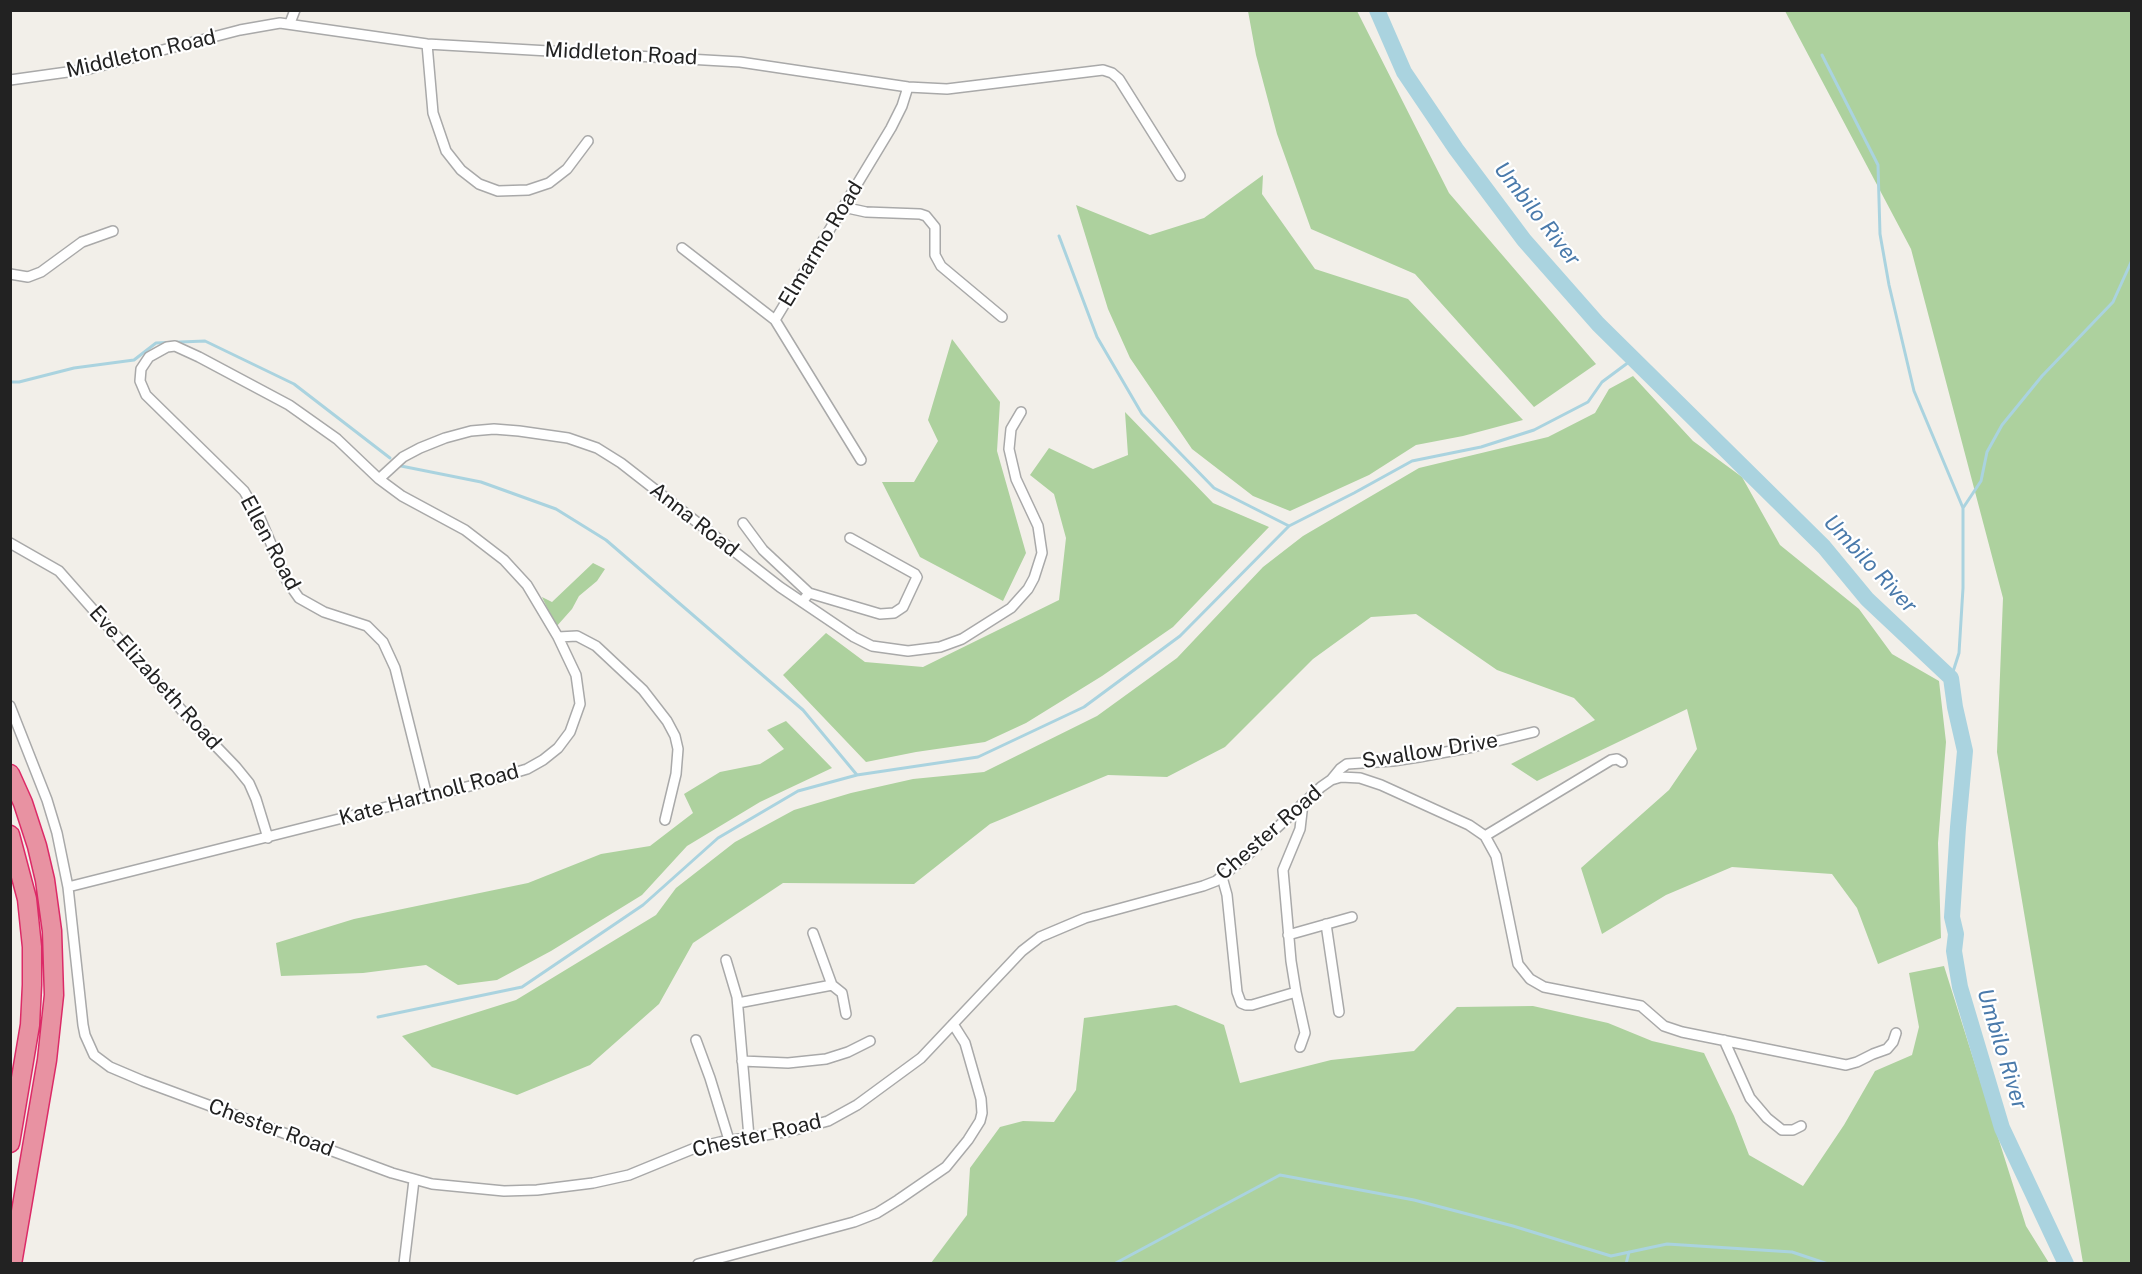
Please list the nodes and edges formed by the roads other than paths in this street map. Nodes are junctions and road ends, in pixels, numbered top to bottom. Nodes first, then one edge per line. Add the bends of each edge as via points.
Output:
1 (295, 10) edge
2 (290, 23) junction
3 (427, 44) junction
4 (10, 80) edge
5 (908, 87) junction
6 (588, 141) dead end
7 (1180, 176) dead end
8 (843, 207) junction
9 (113, 231) dead end
10 (682, 248) dead end
11 (10, 274) edge
12 (1002, 317) dead end
13 (775, 320) junction
14 (140, 381) joint
15 (1021, 412) dead end
16 (861, 460) dead end
17 (379, 478) junction
18 (743, 523) dead end
19 (850, 538) dead end
20 (10, 543) edge
21 (809, 593) junction
22 (802, 602) junction
23 (558, 637) junction
24 (10, 706) edge
25 (1534, 732) dead end
26 (1622, 762) dead end
27 (10, 774) edge
28 (1331, 780) junction
29 (427, 796) junction
30 (1303, 803) junction
31 (665, 820) dead end
32 (10, 835) edge
33 (1485, 836) junction
34 (268, 838) junction
35 (1222, 877) junction
36 (68, 887) junction
37 (1352, 917) dead end
38 (1326, 924) junction
39 (813, 933) dead end
40 (1288, 935) junction
41 (726, 960) dead end
42 (832, 985) junction
43 (1296, 992) junction
44 (738, 1003) junction
45 (1340, 1012) dead end
46 (846, 1014) dead end
47 (953, 1024) junction
48 (1896, 1032) dead end
49 (696, 1040) dead end
50 (1724, 1040) junction
51 (870, 1041) dead end
52 (1300, 1047) dead end
53 (742, 1061) junction
54 (1801, 1126) dead end
55 (749, 1137) junction
56 (729, 1140) junction
57 (10, 1143) edge
58 (414, 1180) junction
59 (12, 1263) edge
60 (404, 1263) edge
61 (698, 1263) edge

1 - 2 street
2 - 3 street, Middleton Road
2 - 4 street, Middleton Road via 269,24 89,69
3 - 5 street, Middleton Road via 740,62
3 - 6 street via 433,113 446,151 479,184 498,191 528,190 549,183 567,169
5 - 7 street, Middleton Road via 952,89 1097,70 1112,73 1124,85
5 - 8 street, Elmarmo Road via 891,128
8 - 12 street via 926,216 935,227 934,255 941,266
8 - 13 street, Elmarmo Road
9 - 11 street via 82,242 40,272 28,277
10 - 13 street
13 - 16 street, Elmarmo Road
14 - 17 street, Kate Hartnoll Road via 141,369 149,357 175,346 288,405 338,439
14 - 29 street, Ellen Road via 146,395 244,491 294,592 310,606 367,627 383,642 395,668
15 - 22 street, Anna Road via 1011,429 1009,449 1016,479 1038,526 1042,553 1028,589 1011,608 954,643 909,651 864,643
17 - 22 street, Anna Road via 420,448 471,431 494,429 568,438 597,448 621,463
17 - 23 street, Kate Hartnoll Road via 402,496 471,534 504,560 527,585
18 - 21 street via 763,550
19 - 21 street via 915,574 903,607 894,613 880,614
20 - 34 street, Eve Elizabeth Road via 58,571 236,767 249,783
21 - 22 street
23 - 29 street, Kate Hartnoll Road via 576,675 580,698 577,718 558,748 527,769
23 - 31 street via 577,636 596,646 643,690 667,721 678,749
24 - 36 street, Chester Road via 47,800
25 - 28 street, Swallow Drive via 1419,757 1351,764
26 - 33 street via 1611,760
27 - 59 highway via 23,803 45,880 54,985 47,1060
28 - 30 street, Chester Road
28 - 33 street, Chester Road via 1355,777 1373,782
29 - 34 street, Kate Hartnoll Road
30 - 35 street, Chester Road
30 - 40 street via 1300,829 1283,870
32 - 57 highway via 27,899 32,985 30,1025
33 - 50 street via 1496,856 1512,943 1522,971 1530,979 1544,987 1641,1006 1664,1026
34 - 36 street, Kate Hartnoll Road
35 - 43 street via 1241,1003 1252,1005
35 - 47 street, Chester Road via 1203,886 1085,918 1040,937
36 - 58 street, Chester Road via 83,1025 90,1048 102,1062 142,1081
37 - 38 street
38 - 40 street
38 - 45 street
39 - 42 street
40 - 43 street
41 - 44 street
42 - 44 street
42 - 46 street via 842,993
43 - 52 street via 1305,1033
44 - 53 street
47 - 55 street, Chester Road via 896,1078 839,1115 815,1126
47 - 61 street via 965,1043 982,1113 968,1140 946,1167 877,1213 854,1222
48 - 50 street via 1887,1049 1850,1065
49 - 56 street
50 - 54 street via 1750,1098 1762,1112 1782,1130
51 - 53 street via 826,1059 788,1063
53 - 55 street
55 - 56 street, Chester Road
56 - 58 street, Chester Road via 695,1148 610,1180 568,1187 488,1190
58 - 60 street

